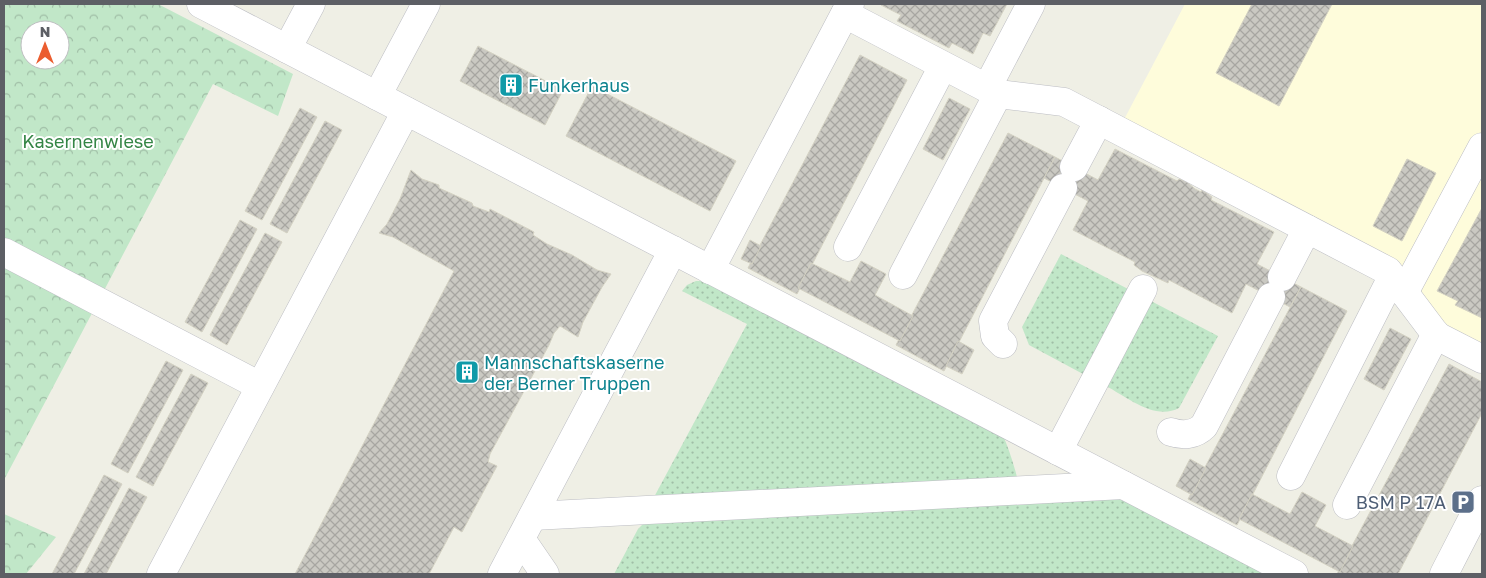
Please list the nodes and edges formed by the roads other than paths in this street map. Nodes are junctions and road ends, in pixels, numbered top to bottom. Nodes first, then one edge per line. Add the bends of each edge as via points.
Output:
1 (201, 4) edge
2 (311, 4) edge
3 (426, 4) edge
4 (1032, 4) edge
5 (847, 9) edge
6 (287, 48) junction
7 (944, 66) junction
8 (993, 91) junction
9 (378, 96) junction
10 (406, 111) junction
11 (1099, 120) junction
12 (1482, 147) edge
13 (1307, 229) junction
14 (848, 247) dead end
15 (672, 250) junction
16 (4, 252) edge
17 (710, 270) junction
18 (903, 275) dead end
19 (1398, 285) junction
20 (1143, 289) dead end
21 (1436, 334) junction
22 (1003, 344) dead end
23 (1482, 359) edge
24 (260, 386) junction
25 (1171, 432) dead end
26 (1058, 451) junction
27 (1291, 476) dead end
28 (1124, 486) junction
29 (1482, 500) edge
30 (1347, 505) dead end
31 (527, 527) junction
32 (161, 574) edge
33 (502, 574) edge
34 (545, 574) edge
35 (1294, 574) edge
36 (1444, 574) edge

1 - 6 lane
2 - 6 lane
3 - 9 lane
4 - 8 lane
5 - 7 lane
5 - 17 lane
6 - 9 lane
7 - 8 lane
7 - 14 lane
8 - 11 lane via 1064,102
8 - 18 lane
9 - 10 lane
10 - 15 lane
10 - 24 lane
11 - 13 lane
11 - 22 lane via 993,321 995,336
12 - 19 lane
13 - 19 lane via 1388,271
13 - 25 lane via 1204,426 1189,434
15 - 17 lane
15 - 31 lane
16 - 24 lane
17 - 26 lane
19 - 21 lane
19 - 27 lane
20 - 26 lane
21 - 23 lane
21 - 30 lane
24 - 32 lane
26 - 28 lane
28 - 31 lane
28 - 35 lane
29 - 36 lane
31 - 33 lane
31 - 34 lane

